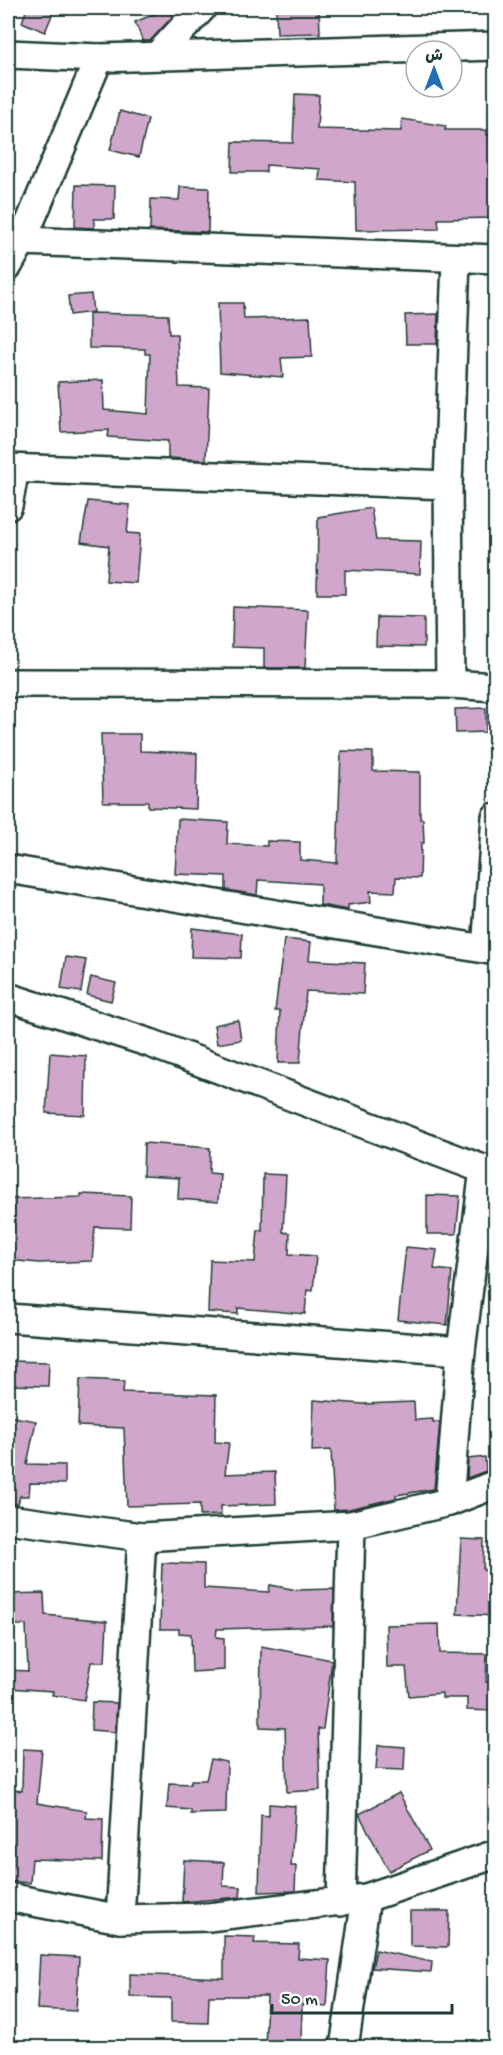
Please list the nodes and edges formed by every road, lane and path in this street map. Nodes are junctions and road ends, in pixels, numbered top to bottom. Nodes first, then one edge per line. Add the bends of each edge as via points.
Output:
1 (202, 8) edge
2 (495, 46) edge
3 (8, 54) edge
4 (157, 56) junction
5 (99, 58) junction
6 (22, 241) junction
7 (456, 259) junction
8 (495, 259) edge
9 (8, 267) edge
10 (11, 469) edge
11 (448, 485) junction
12 (8, 506) edge
13 (8, 683) edge
14 (450, 684) junction
15 (495, 687) edge
16 (8, 692) edge
17 (495, 833) edge
18 (8, 869) edge
19 (491, 950) edge
20 (8, 997) edge
21 (490, 1171) edge
22 (8, 1318) edge
23 (461, 1351) junction
24 (495, 1484) edge
25 (449, 1502) junction
26 (8, 1519) edge
27 (351, 1525) junction
28 (142, 1537) junction
29 (495, 1854) edge
30 (8, 1897) edge
31 (353, 1900) junction
32 (120, 1919) junction
33 (344, 2048) edge

1 - 4 street
2 - 4 street
3 - 5 street
4 - 5 street
5 - 6 street
6 - 7 street
6 - 9 street
7 - 8 street
7 - 11 street
10 - 11 street
10 - 12 street
11 - 14 street
13 - 14 street
13 - 16 street
14 - 15 street
17 - 19 street
18 - 19 street
20 - 21 street via 150,1044
21 - 23 street
22 - 23 street
23 - 25 street
24 - 25 street
25 - 27 street
26 - 28 street
27 - 28 street
27 - 31 street
28 - 32 street
29 - 31 street
30 - 32 street
31 - 32 street via 209,1917
31 - 33 street

